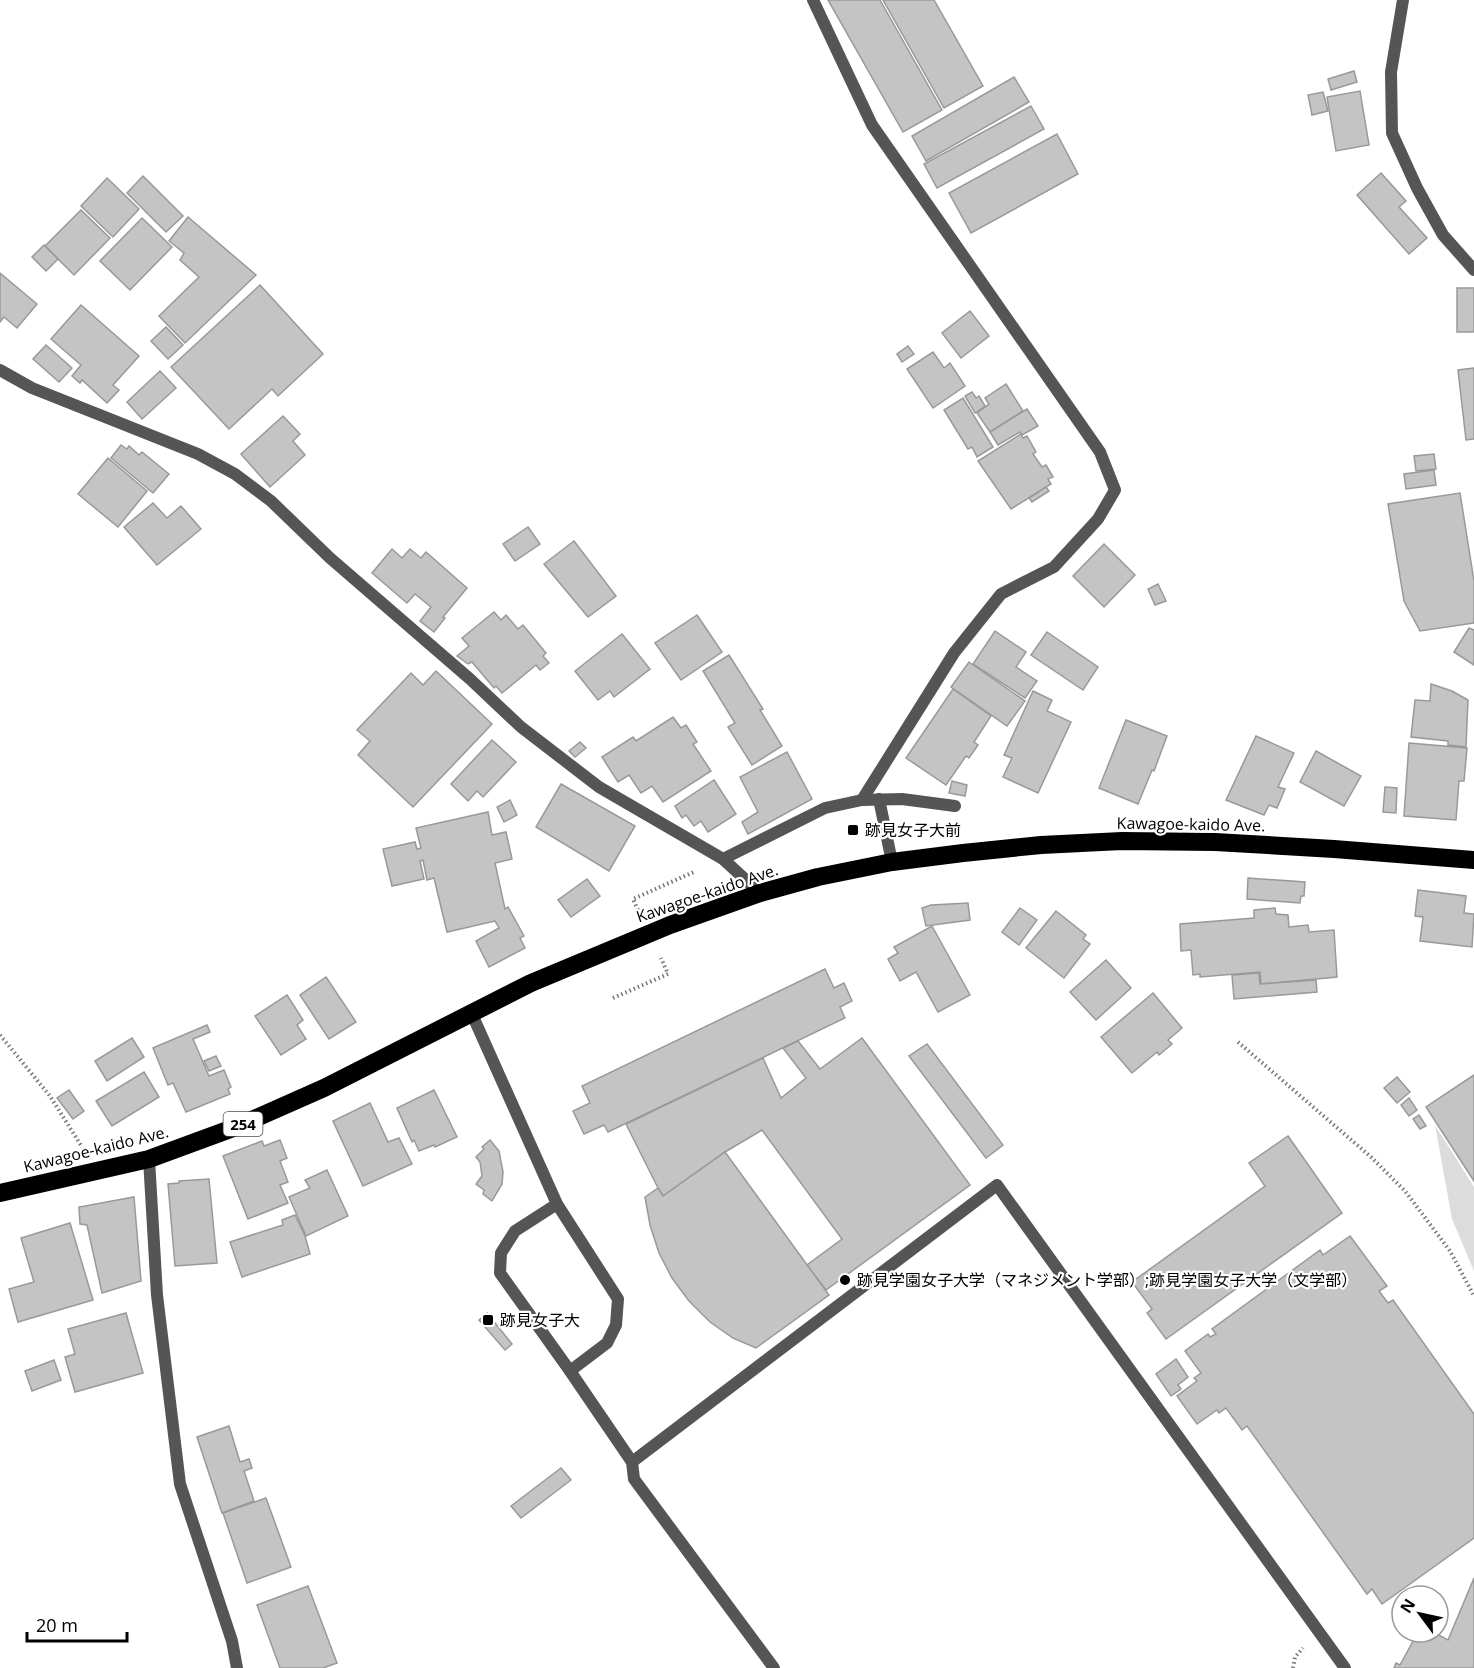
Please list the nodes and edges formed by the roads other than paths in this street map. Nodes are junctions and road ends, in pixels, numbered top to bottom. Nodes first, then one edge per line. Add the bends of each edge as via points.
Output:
1 (813, 0) edge
2 (1403, 0) edge
3 (1474, 270) edge
4 (0, 370) edge
5 (879, 799) junction
6 (862, 800) junction
7 (955, 806) dead end
8 (723, 859) junction
9 (1474, 860) edge
10 (892, 862) junction
11 (760, 893) junction
12 (471, 1012) junction
13 (149, 1159) junction
14 (0, 1193) edge
15 (557, 1204) junction
16 (570, 1371) junction
17 (632, 1462) junction
18 (237, 1668) edge
19 (774, 1668) edge
20 (1345, 1668) edge

1 - 6 street via 872,125 1100,452 1114,490 1098,519 1054,567 1001,594 994,602 954,653
2 - 3 street via 1391,72 1392,133 1443,235
4 - 8 street via 32,388 198,454 235,474 271,501 521,727 600,787
5 - 6 street
5 - 7 street
5 - 10 street
6 - 8 street via 825,808
8 - 11 street
9 - 10 highway, Kawagoe-kaido Ave. / 254 via 1310,847 1122,841 1041,844
10 - 11 highway, Kawagoe-kaido Ave. / 254
11 - 12 highway, Kawagoe-kaido Ave. / 254 via 670,925
12 - 13 highway, Kawagoe-kaido Ave. / 254 via 324,1088
12 - 15 street
13 - 14 highway, Kawagoe-kaido Ave. / 254
13 - 18 street via 157,1295 180,1484 232,1641
15 - 16 street via 618,1299 616,1325 607,1343
15 - 16 street via 515,1231 501,1253 500,1273
16 - 17 street
17 - 19 street via 634,1479
17 - 20 street via 997,1185

